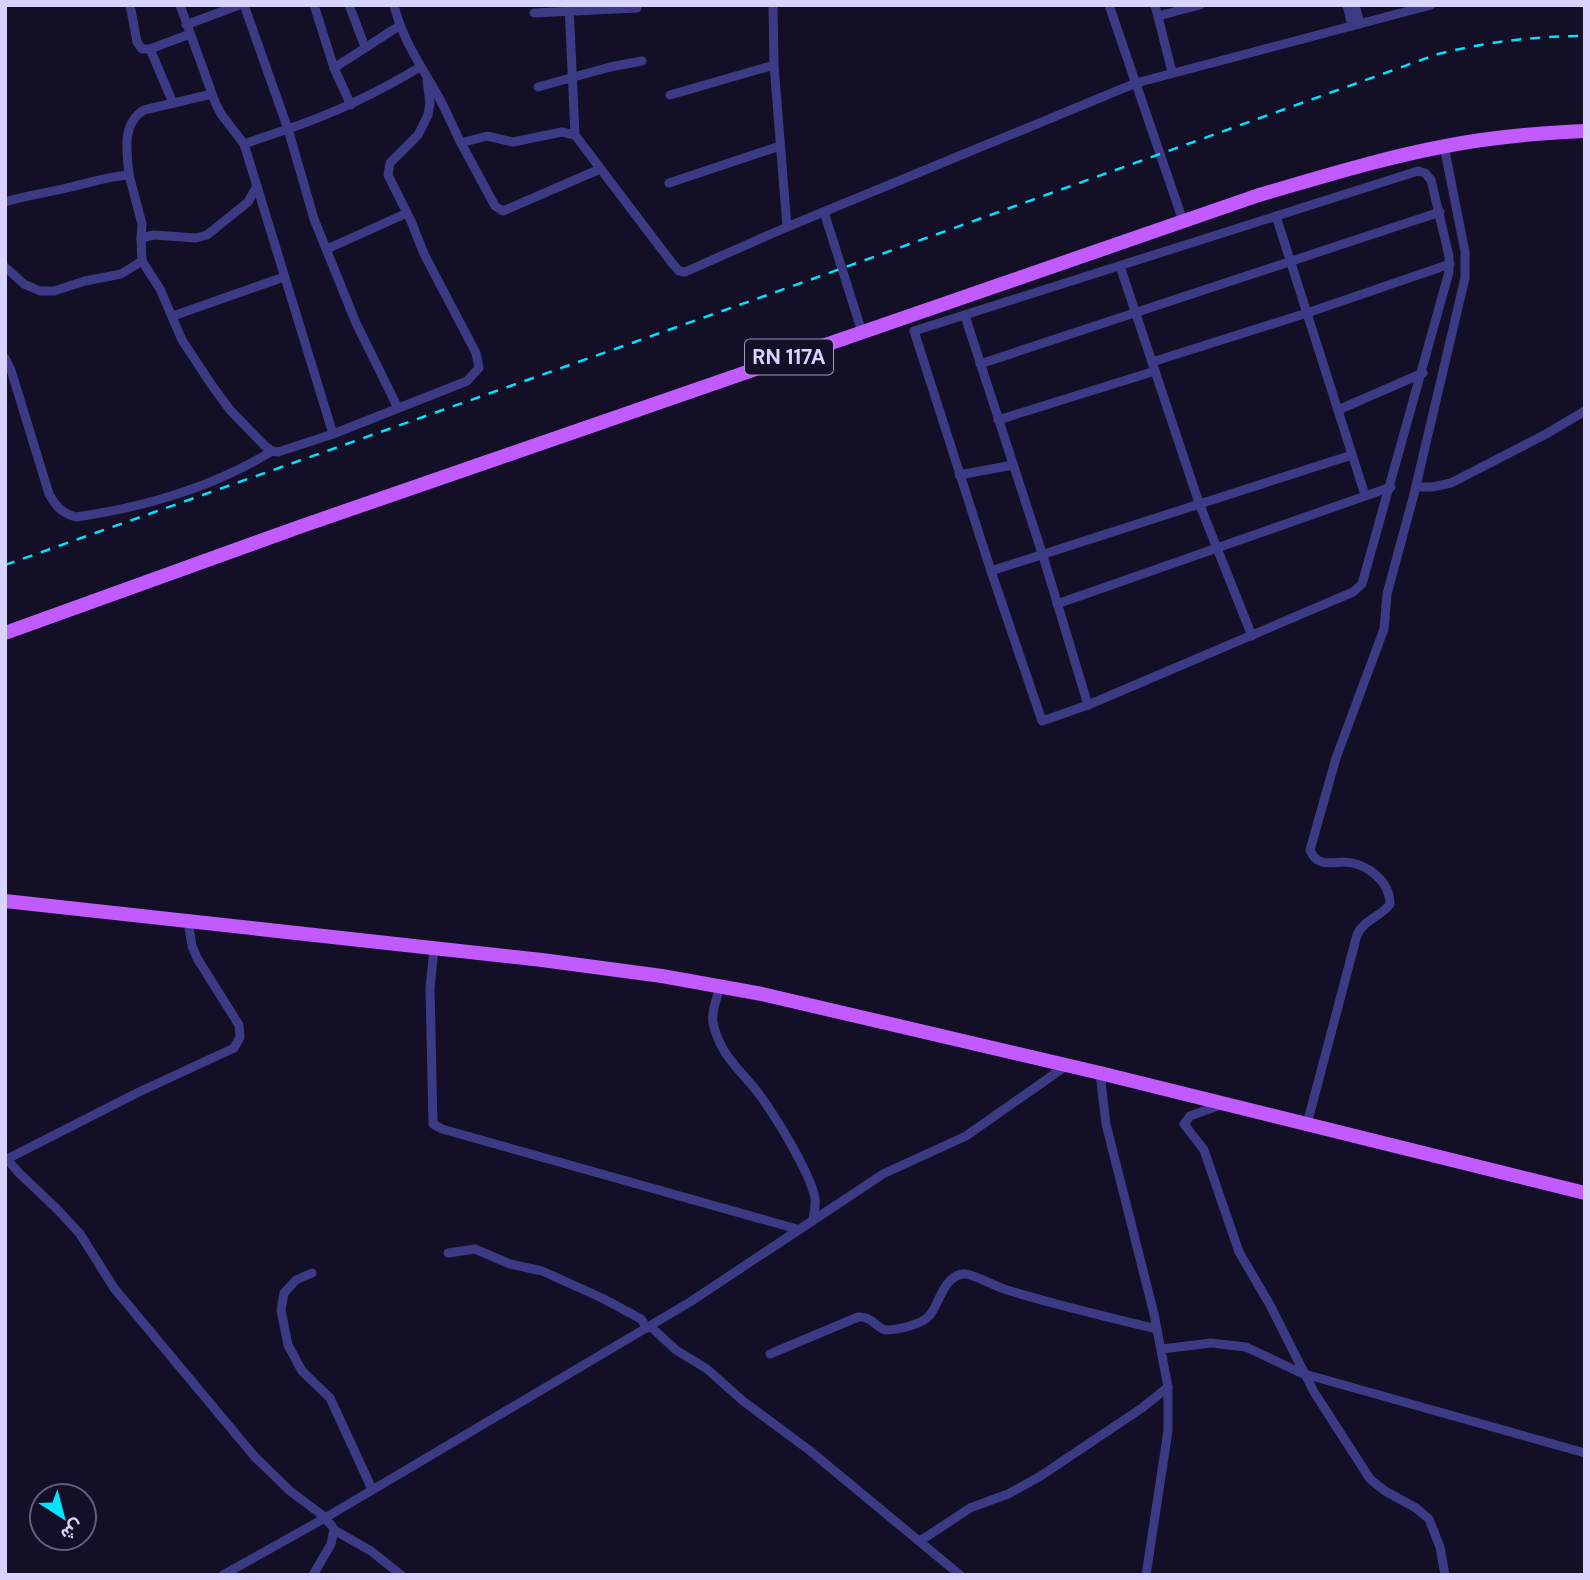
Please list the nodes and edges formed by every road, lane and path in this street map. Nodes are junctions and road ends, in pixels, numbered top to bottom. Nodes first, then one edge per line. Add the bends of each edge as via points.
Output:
1 (130, 5) edge
2 (180, 5) edge
3 (242, 5) edge
4 (314, 5) edge
5 (349, 5) edge
6 (394, 5) edge
7 (773, 5) edge
8 (1110, 5) edge
9 (1155, 5) edge
10 (1200, 5) edge
11 (1347, 5) edge
12 (1355, 5) edge
13 (1431, 5) edge
14 (570, 8) edge
15 (637, 8) dead end
16 (534, 13) dead end
17 (1158, 16) junction
18 (1356, 25) junction
19 (399, 26) junction
20 (188, 29) junction
21 (365, 47) junction
22 (150, 49) junction
23 (642, 61) dead end
24 (774, 65) junction
25 (420, 67) junction
26 (334, 68) junction
27 (1172, 72) junction
28 (573, 77) junction
29 (427, 78) junction
30 (1136, 83) junction
31 (538, 87) dead end
32 (212, 94) junction
33 (670, 94) dead end
34 (173, 103) junction
35 (351, 106) junction
36 (288, 129) junction
37 (1585, 131) edge
38 (575, 135) junction
39 (461, 143) junction
40 (244, 144) junction
41 (780, 146) junction
42 (1444, 146) junction
43 (600, 169) junction
44 (129, 175) junction
45 (669, 183) dead end
46 (257, 186) junction
47 (5, 202) edge
48 (824, 212) junction
49 (1440, 212) junction
50 (407, 214) junction
51 (1276, 216) junction
52 (1183, 221) junction
53 (787, 227) junction
54 (141, 238) junction
55 (327, 249) junction
56 (142, 261) junction
57 (1291, 262) junction
58 (1450, 264) junction
59 (1120, 266) junction
60 (5, 267) edge
61 (284, 277) junction
62 (1307, 313) junction
63 (1136, 314) junction
64 (173, 316) junction
65 (909, 316) junction
66 (965, 316) junction
67 (914, 331) junction
68 (862, 332) junction
69 (5, 358) edge
70 (980, 365) junction
71 (1153, 366) junction
72 (1423, 373) junction
73 (398, 408) junction
74 (1338, 410) junction
75 (1585, 411) edge
76 (998, 420) junction
77 (333, 434) junction
78 (272, 451) junction
79 (1352, 455) junction
80 (1013, 465) junction
81 (959, 475) junction
82 (1391, 487) junction
83 (1416, 487) junction
84 (1365, 495) junction
85 (1199, 503) junction
86 (1217, 548) junction
87 (1043, 556) junction
88 (991, 571) junction
89 (1058, 604) junction
90 (5, 633) edge
91 (1252, 636) junction
92 (1088, 705) junction
93 (5, 901) edge
94 (188, 921) junction
95 (434, 949) junction
96 (720, 987) junction
97 (1066, 1066) junction
98 (1100, 1073) junction
99 (1224, 1103) junction
100 (1307, 1124) junction
101 (6, 1158) edge
102 (1585, 1194) edge
103 (813, 1219) junction
104 (797, 1229) junction
105 (448, 1253) dead end
106 (312, 1273) dead end
107 (648, 1327) junction
108 (1157, 1329) junction
109 (1161, 1349) junction
110 (770, 1354) dead end
111 (1305, 1374) junction
112 (1168, 1387) junction
113 (1585, 1453) edge
114 (372, 1489) junction
115 (325, 1518) junction
116 (334, 1530) junction
117 (920, 1541) junction
118 (223, 1575) edge
119 (313, 1575) edge
120 (401, 1575) edge
121 (960, 1575) edge
122 (1146, 1575) edge
123 (1445, 1575) edge

1 - 22 street via 139,47
2 - 20 street
3 - 20 street
3 - 36 street
4 - 26 street
5 - 21 street
6 - 19 street
7 - 24 street
8 - 30 street
9 - 17 street
10 - 17 street
11 - 18 street
12 - 18 street
13 - 18 street
14 - 15 street
14 - 16 street
14 - 28 street
17 - 27 street
18 - 27 street
19 - 21 street
19 - 25 street
20 - 22 street
20 - 32 street
21 - 26 street
22 - 34 street
23 - 28 street
24 - 33 street
24 - 41 street
25 - 29 street
25 - 35 street
26 - 35 street
27 - 30 street
28 - 31 street
28 - 38 street
29 - 39 street
29 - 50 street via 428,116 388,169
30 - 48 street
30 - 52 street
32 - 34 street
32 - 40 street
34 - 44 street via 144,110 130,122
35 - 36 street
36 - 40 street
36 - 55 street
37 - 42 main road, RN 117A
38 - 39 street via 562,132 513,142 487,136
38 - 43 street
39 - 43 street via 495,206 503,211
40 - 46 street
41 - 45 street
41 - 53 street
42 - 52 main road, RN 117A via 1346,170
42 - 83 street via 1465,252 1465,278
43 - 53 street via 679,271 692,270
44 - 47 street
44 - 54 street via 142,224
46 - 54 street via 248,202 207,234
46 - 61 street
48 - 53 street
48 - 68 street
49 - 51 street via 1431,180 1418,171
49 - 57 street
49 - 58 street
50 - 55 street
50 - 73 street via 480,363 467,381
51 - 57 street
51 - 59 street
52 - 65 main road, RN 117A
54 - 56 street
55 - 73 street via 356,323
56 - 60 street via 121,274 54,291 24,284
56 - 64 street
57 - 62 street
57 - 63 street
58 - 62 street
58 - 72 street
59 - 63 street
59 - 66 street
61 - 64 street
61 - 77 street
62 - 71 street
62 - 74 street
63 - 70 street
63 - 71 street
64 - 78 street via 182,340 230,410
65 - 67 street
65 - 68 main road, RN 117A
66 - 67 street
66 - 70 street
67 - 81 street
68 - 90 main road, RN 117A
69 - 78 street via 49,494 65,514 76,517 145,504 242,470
70 - 76 street
71 - 76 street
71 - 85 street
72 - 74 street
72 - 82 street
73 - 77 street
74 - 79 street
75 - 83 street via 1451,483
76 - 80 street
77 - 78 street
79 - 84 street
79 - 85 street
80 - 81 street
80 - 87 street
81 - 88 street
82 - 84 street
82 - 91 street via 1362,584
83 - 100 street via 1387,594 1381,638 1336,758 1310,850 1321,862 1352,863 1372,872 1386,888 1390,904 1357,934
84 - 86 street
85 - 86 street
85 - 87 street
86 - 89 street
86 - 91 street
87 - 88 street
87 - 89 street
88 - 92 street via 1040,720 1047,722
89 - 92 street
91 - 92 street
93 - 94 main road
94 - 95 main road
94 - 101 street via 197,958 239,1025 240,1037 234,1048
95 - 96 main road
95 - 104 street via 430,988 433,1124
96 - 97 main road
96 - 103 street via 713,1023 722,1047 788,1139 815,1199
97 - 98 main road
97 - 103 street via 966,1136 883,1174
98 - 99 main road
98 - 108 street via 1106,1124
99 - 100 main road
99 - 111 street via 1190,1116 1185,1126 1204,1150 1237,1247
100 - 102 main road
101 - 115 street via 80,1234 114,1288 255,1457
103 - 104 street
104 - 107 street
105 - 107 street via 475,1249 542,1271 602,1297
106 - 114 street via 296,1280 284,1293 281,1310 288,1345 303,1371 330,1398
107 - 114 street
107 - 117 street
108 - 109 street
108 - 110 street via 1061,1307 963,1273 949,1282 923,1320 885,1331 871,1319 858,1317
109 - 111 street via 1211,1343 1246,1347
109 - 112 street
111 - 113 street
111 - 123 street via 1370,1479 1429,1519
112 - 117 street via 1031,1482 970,1508
112 - 122 street via 1168,1430
114 - 115 street
115 - 116 street
115 - 118 street
116 - 119 street
116 - 120 street
117 - 121 street

